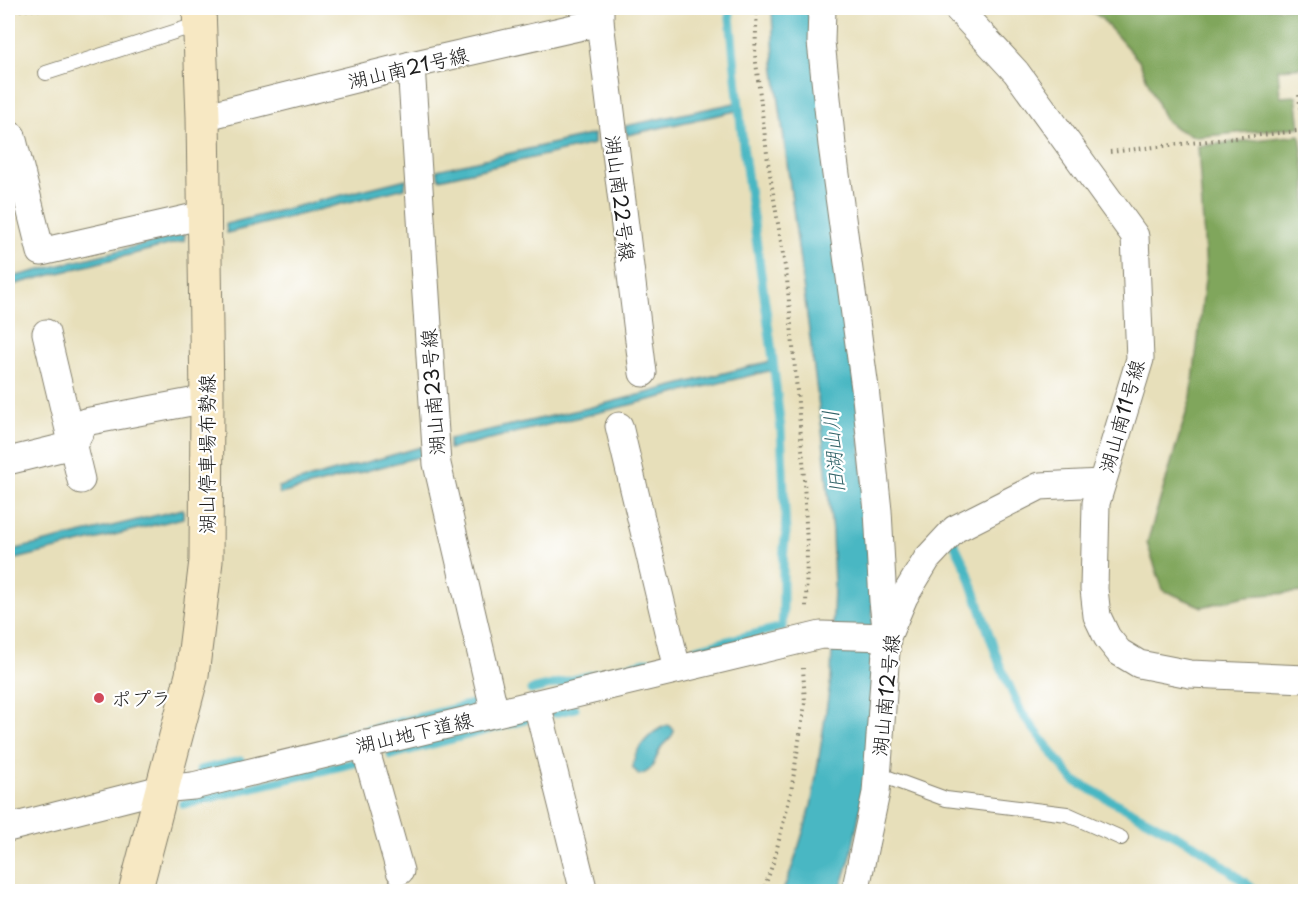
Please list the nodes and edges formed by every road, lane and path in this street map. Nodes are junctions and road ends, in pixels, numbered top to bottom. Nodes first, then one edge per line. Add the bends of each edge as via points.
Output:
1 (87, 8) edge
2 (757, 8) edge
3 (822, 8) edge
4 (957, 8) edge
5 (8, 10) edge
6 (600, 15) edge
7 (199, 16) edge
8 (411, 65) junction
9 (46, 73) dead end
10 (1299, 95) dead end
11 (203, 117) junction
12 (1298, 131) dead end
13 (8, 137) edge
14 (1078, 159) junction
15 (1305, 163) edge
16 (204, 215) junction
17 (46, 333) dead end
18 (643, 373) dead end
19 (207, 399) junction
20 (619, 426) dead end
21 (73, 445) junction
22 (8, 461) edge
23 (81, 480) dead end
24 (1101, 483) junction
25 (813, 637) junction
26 (880, 637) junction
27 (677, 669) junction
28 (1305, 679) edge
29 (537, 704) junction
30 (495, 713) junction
31 (364, 744) junction
32 (878, 774) junction
33 (161, 789) junction
34 (8, 828) edge
35 (1121, 838) dead end
36 (400, 871) dead end
37 (135, 891) edge
38 (584, 891) edge
39 (763, 891) edge
40 (855, 891) edge

1 - 5 path
2 - 25 path via 755,54 787,279
3 - 26 street via 828,111 878,511 883,601
4 - 14 street, 湖山南11号線 via 1016,72
6 - 8 street, 湖山南21号線
6 - 18 street, 湖山南22号線
7 - 9 lane
7 - 11 main road, 湖山停車場布勢線
8 - 11 street, 湖山南21号線
8 - 30 street, 湖山南23号線 via 437,464
10 - 15 path
11 - 16 main road, 湖山停車場布勢線
12 - 14 path via 1098,153
13 - 16 street via 12,136 41,252
14 - 24 street, 湖山南11号線 via 1135,236 1140,359
16 - 19 main road, 湖山停車場布勢線
17 - 21 street
19 - 21 street via 85,422
19 - 33 main road, 湖山停車場布勢線 via 206,561 192,675
20 - 27 street
21 - 22 street
21 - 23 street
24 - 26 street, 湖山南12号線 via 1040,486 955,529 927,559
24 - 28 street, 湖山南11号線 via 1096,502 1096,616 1119,652 1139,664 1190,674
25 - 26 street, 湖山地下道線
25 - 27 street, 湖山地下道線
25 - 39 path via 803,670 805,703 791,792
26 - 32 street, 湖山南12号線
27 - 29 street, 湖山地下道線
29 - 30 street, 湖山地下道線
29 - 38 street
30 - 31 street, 湖山地下道線
31 - 33 street, 湖山地下道線 via 193,786
31 - 36 street
32 - 35 lane via 946,799 1068,814
32 - 40 street, 湖山南12号線
33 - 34 street, 湖山地下道線
33 - 37 main road, 湖山停車場布勢線

